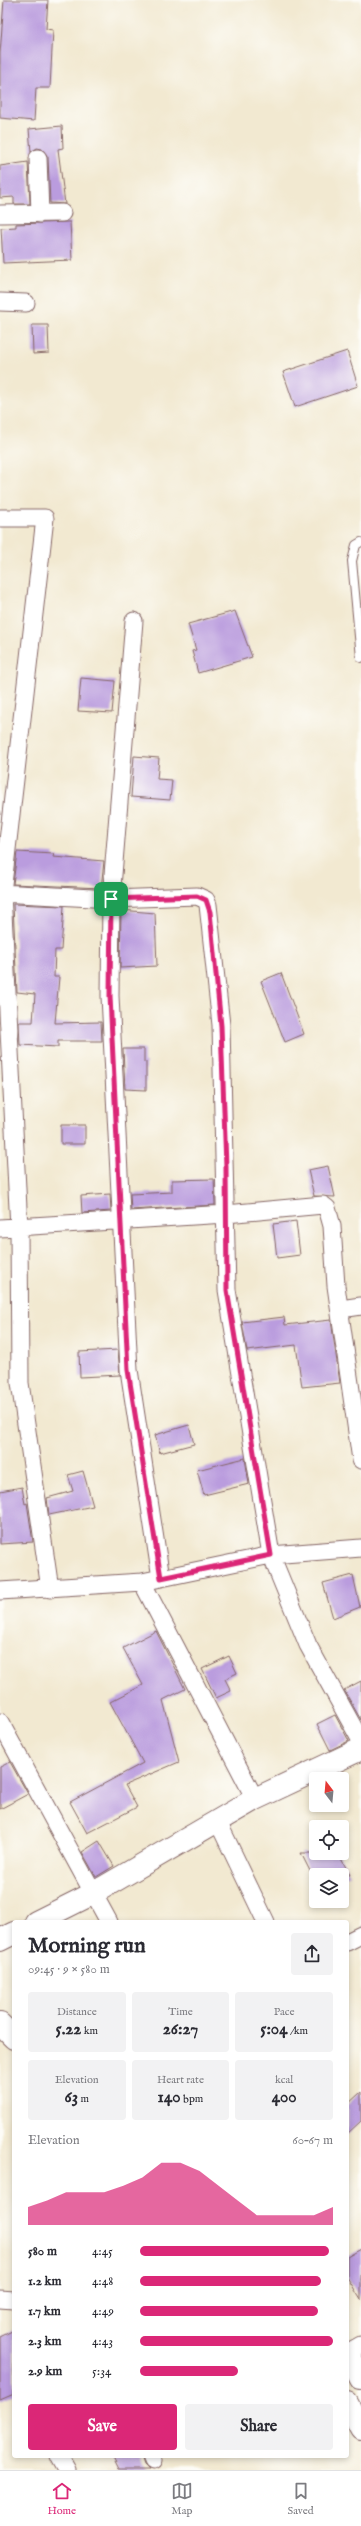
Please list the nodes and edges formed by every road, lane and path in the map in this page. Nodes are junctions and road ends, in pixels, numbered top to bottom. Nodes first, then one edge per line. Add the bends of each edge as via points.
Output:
1 (38, 158) dead end
2 (0, 214) edge
3 (40, 214) junction
4 (62, 214) dead end
5 (0, 302) edge
6 (26, 304) dead end
7 (0, 518) edge
8 (361, 542) edge
9 (134, 621) dead end
10 (361, 658) edge
11 (1, 893) edge
12 (111, 899) junction
13 (226, 1214) junction
14 (122, 1219) junction
15 (0, 1228) edge
16 (19, 1228) junction
17 (361, 1306) edge
18 (341, 1309) junction
19 (358, 1416) edge
20 (361, 1460) edge
21 (361, 1548) edge
22 (271, 1555) junction
23 (161, 1578) junction
24 (142, 1582) junction
25 (50, 1589) junction
26 (0, 1591) edge
27 (0, 1722) edge
28 (361, 1741) edge
29 (361, 1749) edge
30 (255, 1799) junction
31 (218, 1822) junction
32 (92, 1894) junction
33 (40, 1920) edge
34 (108, 1920) edge
35 (265, 1920) edge
36 (12, 1934) edge
37 (361, 1935) edge
38 (0, 1940) edge
39 (349, 1941) edge
40 (0, 2299) edge
41 (12, 2300) edge
42 (361, 2345) edge
43 (349, 2352) edge
44 (349, 2357) edge
45 (361, 2379) edge
46 (349, 2407) edge
47 (361, 2429) edge
48 (60, 2458) edge
49 (67, 2470) edge

1 - 3 street
2 - 3 street
3 - 4 street
5 - 6 street
7 - 11 street via 46,518
8 - 10 lane via 356,545 352,561
9 - 12 street
11 - 12 street
11 - 16 street
12 - 13 street via 197,896 206,900 208,905 221,1026
12 - 14 street via 110,996
13 - 14 street
13 - 18 street via 316,1205 327,1208 332,1226 336,1286
13 - 22 street via 227,1290
14 - 16 street
14 - 23 street via 128,1370
15 - 16 street
16 - 25 street via 20,1383
17 - 18 street
18 - 19 street
19 - 20 street
21 - 22 street
22 - 23 street
22 - 28 street via 308,1645
23 - 24 street
24 - 25 street
24 - 30 street
25 - 26 street
27 - 32 street
29 - 30 main road
30 - 31 main road
31 - 32 main road
31 - 35 street
32 - 33 main road
32 - 34 street
36 - 38 main road
37 - 39 street
40 - 41 street
42 - 43 street
44 - 45 main road
46 - 47 main road
48 - 49 street

